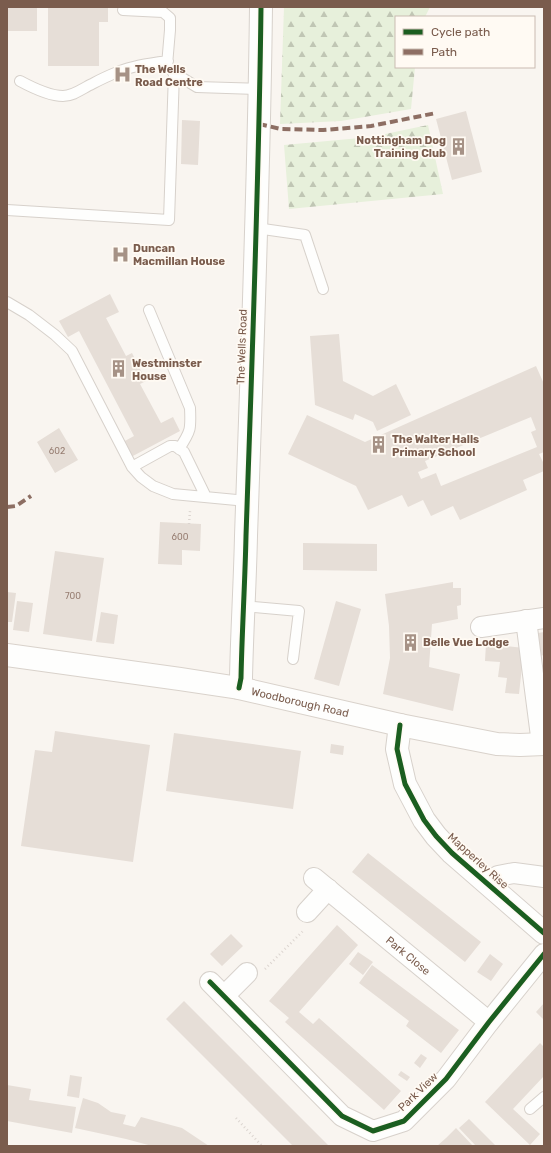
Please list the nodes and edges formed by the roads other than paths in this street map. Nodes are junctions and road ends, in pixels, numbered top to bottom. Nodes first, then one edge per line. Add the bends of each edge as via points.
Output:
1 (261, 7) edge
2 (123, 10) dead end
3 (168, 61) junction
4 (174, 73) junction
5 (20, 81) dead end
6 (260, 89) junction
7 (7, 210) edge
8 (256, 228) junction
9 (323, 289) dead end
10 (7, 302) edge
11 (149, 310) dead end
12 (179, 449) junction
13 (132, 467) junction
14 (206, 497) junction
15 (247, 501) junction
16 (242, 606) junction
17 (535, 619) edge
18 (481, 627) dead end
19 (7, 655) edge
20 (293, 659) dead end
21 (239, 688) junction
22 (400, 725) junction
23 (543, 744) edge
24 (544, 877) edge
25 (488, 884) junction
26 (308, 918) road end
27 (544, 933) edge
28 (544, 954) edge
29 (256, 971) road end
30 (489, 1022) junction
31 (544, 1097) edge
32 (530, 1109) dead end

1 - 6 street, The Wells Road
2 - 3 lane via 163,12 170,18
3 - 4 lane
3 - 5 lane via 122,71 64,96 39,90
4 - 6 lane via 197,87
4 - 7 lane via 169,220
6 - 8 street, The Wells Road
8 - 9 lane via 305,235
8 - 15 street, The Wells Road
10 - 13 lane via 55,334 72,351
11 - 12 lane via 190,408 190,433
12 - 13 lane via 170,446
12 - 14 lane via 184,452
13 - 14 lane via 153,486 173,494
14 - 15 lane
15 - 16 street, The Wells Road
16 - 20 lane via 299,611
16 - 21 street, The Wells Road
17 - 18 street
17 - 23 street
19 - 21 street, Woodborough Road
21 - 22 street, Woodborough Road
22 - 23 street, Woodborough Road via 497,744
22 - 25 street, Mapperley Rise via 397,749 405,784 414,802 436,836
24 - 25 street via 514,873 498,876
25 - 27 street, Mapperley Rise
26 - 30 street, Park Close via 321,884
28 - 30 street, Park View
29 - 30 street, Park View via 217,989 342,1116 373,1131 404,1120 446,1080
31 - 32 lane

